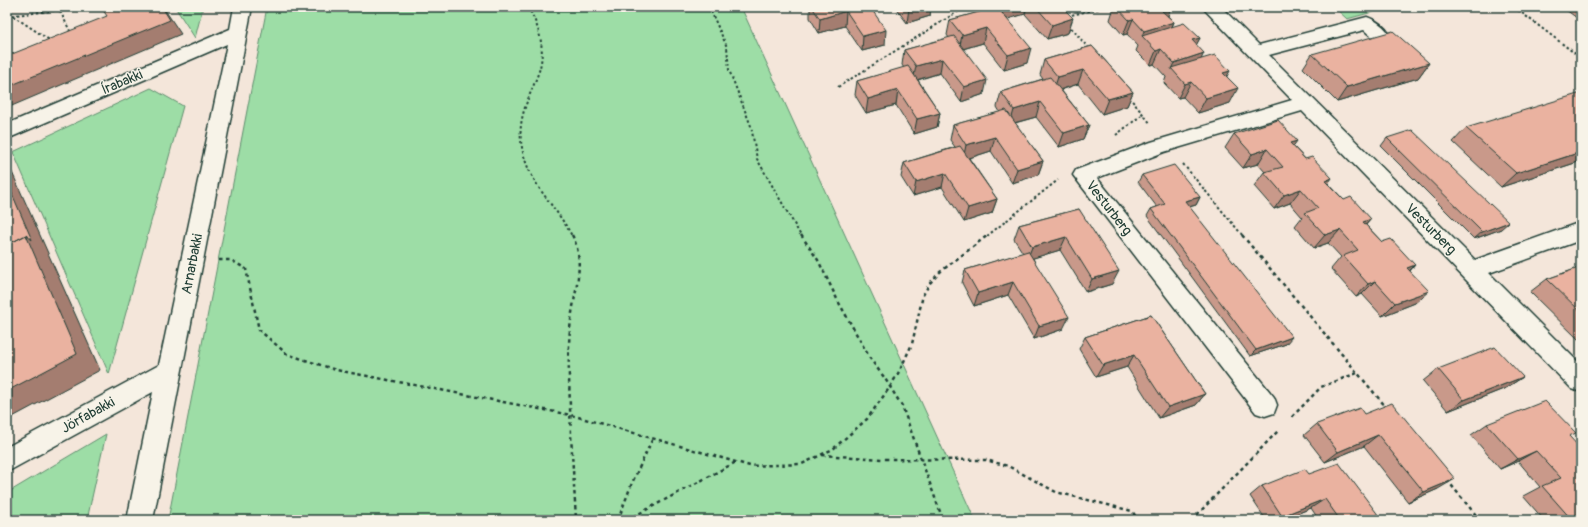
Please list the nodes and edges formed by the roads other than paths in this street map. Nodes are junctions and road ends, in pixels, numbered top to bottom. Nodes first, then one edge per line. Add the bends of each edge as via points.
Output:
1 (243, 7) edge
2 (1211, 7) edge
3 (238, 32) junction
4 (1381, 35) edge
5 (1255, 52) junction
6 (1306, 103) junction
7 (7, 132) edge
8 (1581, 232) edge
9 (1472, 270) junction
10 (170, 371) junction
11 (1581, 381) edge
12 (1265, 405) dead end
13 (7, 460) edge
14 (140, 520) edge

1 - 3 street, Arnarbakki
2 - 5 street, Vesturberg
3 - 7 street, Írabakki
3 - 10 street, Arnarbakki
4 - 5 street via 1367,22
5 - 6 street, Vesturberg
6 - 9 street, Vesturberg
6 - 12 street, Vesturberg via 1158,147 1083,175
8 - 9 street
9 - 11 street, Vesturberg
10 - 13 street, Jörfabakki
10 - 14 street, Arnarbakki

